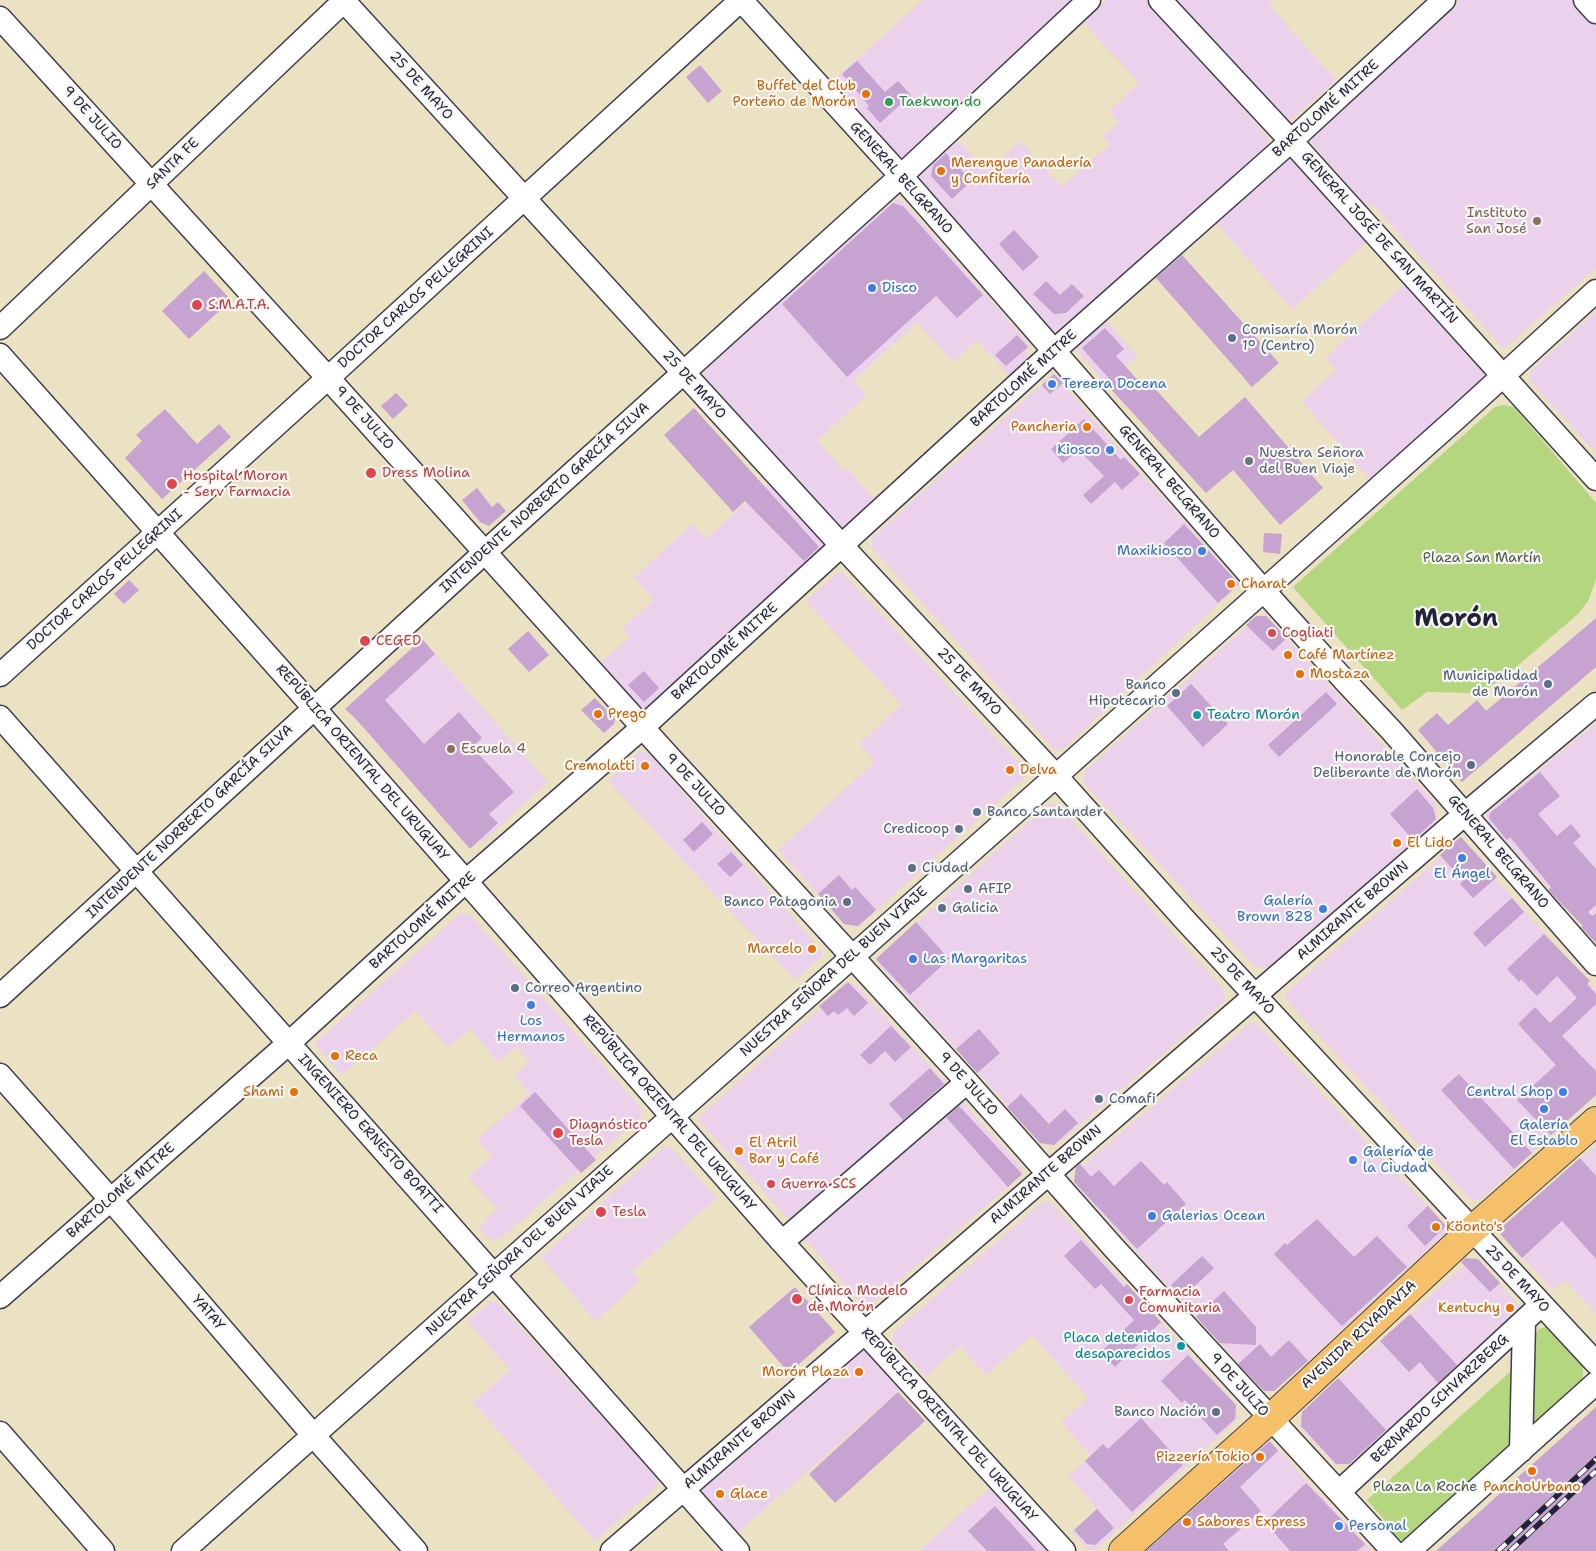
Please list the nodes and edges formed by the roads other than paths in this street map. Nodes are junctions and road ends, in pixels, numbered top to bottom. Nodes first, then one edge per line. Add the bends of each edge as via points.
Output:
1 (344, 0) edge
2 (741, 0) edge
3 (1089, 0) edge
4 (1160, 0) edge
5 (1444, 0) edge
6 (1585, 0) edge
7 (1596, 12) edge
8 (0, 18) edge
9 (1291, 141) junction
10 (901, 176) junction
11 (152, 184) junction
12 (524, 200) junction
13 (1596, 292) edge
14 (0, 328) edge
15 (1054, 351) junction
16 (0, 355) edge
17 (683, 372) junction
18 (1503, 377) junction
19 (328, 378) junction
20 (1596, 479) edge
21 (158, 532) junction
22 (842, 546) junction
23 (484, 553) junction
24 (1264, 591) junction
25 (0, 675) edge
26 (1596, 704) edge
27 (314, 708) junction
28 (0, 717) edge
29 (643, 727) junction
30 (1056, 776) junction
31 (1465, 814) junction
32 (137, 872) junction
33 (466, 881) junction
34 (852, 956) junction
35 (1596, 964) edge
36 (1255, 995) junction
37 (0, 996) edge
38 (289, 1042) junction
39 (0, 1075) edge
40 (967, 1082) junction
41 (672, 1116) junction
42 (1596, 1121) edge
43 (1048, 1174) junction
44 (111, 1200) junction
45 (1472, 1230) junction
46 (782, 1242) junction
47 (494, 1274) junction
48 (0, 1297) edge
49 (1541, 1305) junction
50 (1524, 1322) junction
51 (865, 1333) junction
52 (1596, 1363) edge
53 (1596, 1383) edge
54 (1270, 1419) junction
55 (0, 1433) edge
56 (313, 1435) junction
57 (1521, 1450) junction
58 (683, 1488) junction
59 (1339, 1492) junction
60 (103, 1551) edge
61 (182, 1551) edge
62 (416, 1551) edge
63 (612, 1551) edge
64 (738, 1551) edge
65 (1064, 1551) edge
66 (1123, 1551) edge
67 (1393, 1551) edge
68 (1409, 1551) edge

1 - 11 street, SANTA FE
1 - 12 street, 25 DE MAYO
2 - 10 street, GENERAL BELGRANO
2 - 12 street, DOCTOR CARLOS PELLEGRINI
3 - 10 street, INTENDENTE NORBERTO GARCÍA SILVA
4 - 9 street, GENERAL JOSÉ DE SAN MARTÍN
5 - 9 street, BARTOLOMÉ MITRE
6 - 7 street
8 - 11 street, 9 DE JULIO
9 - 15 street, BARTOLOMÉ MITRE
9 - 18 street, GENERAL JOSÉ DE SAN MARTÍN
10 - 15 street, GENERAL BELGRANO
10 - 17 street, INTENDENTE NORBERTO GARCÍA SILVA
11 - 14 street, SANTA FE
11 - 19 street, 9 DE JULIO
12 - 17 street, 25 DE MAYO
12 - 19 street, DOCTOR CARLOS PELLEGRINI
13 - 18 street, NUESTRA SEÑORA DEL BUEN VIAJE
15 - 22 street, BARTOLOMÉ MITRE
15 - 24 street, GENERAL BELGRANO
16 - 21 street, REPÚBLICA ORIENTAL DEL URUGUAY
17 - 22 street, 25 DE MAYO
17 - 23 street, INTENDENTE NORBERTO GARCÍA SILVA
18 - 20 street, GENERAL JOSÉ DE SAN MARTÍN
18 - 24 street, NUESTRA SEÑORA DEL BUEN VIAJE
19 - 21 street, DOCTOR CARLOS PELLEGRINI
19 - 23 street, 9 DE JULIO
21 - 25 street, DOCTOR CARLOS PELLEGRINI
21 - 27 street, REPÚBLICA ORIENTAL DEL URUGUAY
22 - 29 street, BARTOLOMÉ MITRE
22 - 30 street, 25 DE MAYO
23 - 27 street, INTENDENTE NORBERTO GARCÍA SILVA
23 - 29 street, 9 DE JULIO
24 - 30 street, NUESTRA SEÑORA DEL BUEN VIAJE
24 - 31 street, GENERAL BELGRANO
26 - 31 street, ALMIRANTE BROWN
27 - 32 street, INTENDENTE NORBERTO GARCÍA SILVA
27 - 33 street, REPÚBLICA ORIENTAL DEL URUGUAY
28 - 32 street, INGENIERO ERNESTO BOATTI
29 - 33 street, BARTOLOMÉ MITRE
29 - 34 street, 9 DE JULIO
30 - 34 street, NUESTRA SEÑORA DEL BUEN VIAJE
30 - 36 street, 25 DE MAYO
31 - 35 street, GENERAL BELGRANO
31 - 36 street, ALMIRANTE BROWN
32 - 37 street, INTENDENTE NORBERTO GARCÍA SILVA
32 - 38 street, INGENIERO ERNESTO BOATTI
33 - 38 street, BARTOLOMÉ MITRE
33 - 41 street, REPÚBLICA ORIENTAL DEL URUGUAY
34 - 40 street, 9 DE JULIO
34 - 41 street, NUESTRA SEÑORA DEL BUEN VIAJE
36 - 43 street, ALMIRANTE BROWN
36 - 45 street, 25 DE MAYO
38 - 44 street, BARTOLOMÉ MITRE
38 - 47 street, INGENIERO ERNESTO BOATTI
39 - 44 street, YATAY
40 - 43 street, 9 DE JULIO
40 - 46 street
41 - 46 street, REPÚBLICA ORIENTAL DEL URUGUAY
41 - 47 street, NUESTRA SEÑORA DEL BUEN VIAJE
42 - 45 main road, AVENIDA RIVADAVIA
43 - 51 street, ALMIRANTE BROWN
43 - 54 street, 9 DE JULIO
44 - 48 street, BARTOLOMÉ MITRE
44 - 56 street, YATAY
45 - 49 street, 25 DE MAYO
45 - 54 main road, AVENIDA RIVADAVIA
46 - 51 street, REPÚBLICA ORIENTAL DEL URUGUAY
47 - 56 street, NUESTRA SEÑORA DEL BUEN VIAJE
47 - 58 street, INGENIERO ERNESTO BOATTI
49 - 50 street, BERNARDO SCHVARZBERG
49 - 52 street, 25 DE MAYO
50 - 57 street
50 - 59 street, BERNARDO SCHVARZBERG
51 - 58 street, ALMIRANTE BROWN
51 - 65 street, REPÚBLICA ORIENTAL DEL URUGUAY
53 - 57 street
54 - 59 street, 9 DE JULIO
54 - 66 main road, AVENIDA RIVADAVIA
55 - 60 street
56 - 61 street, NUESTRA SEÑORA DEL BUEN VIAJE
56 - 62 street, YATAY
57 - 68 street
58 - 63 street, ALMIRANTE BROWN
58 - 64 street, INGENIERO ERNESTO BOATTI
59 - 67 street, 9 DE JULIO

